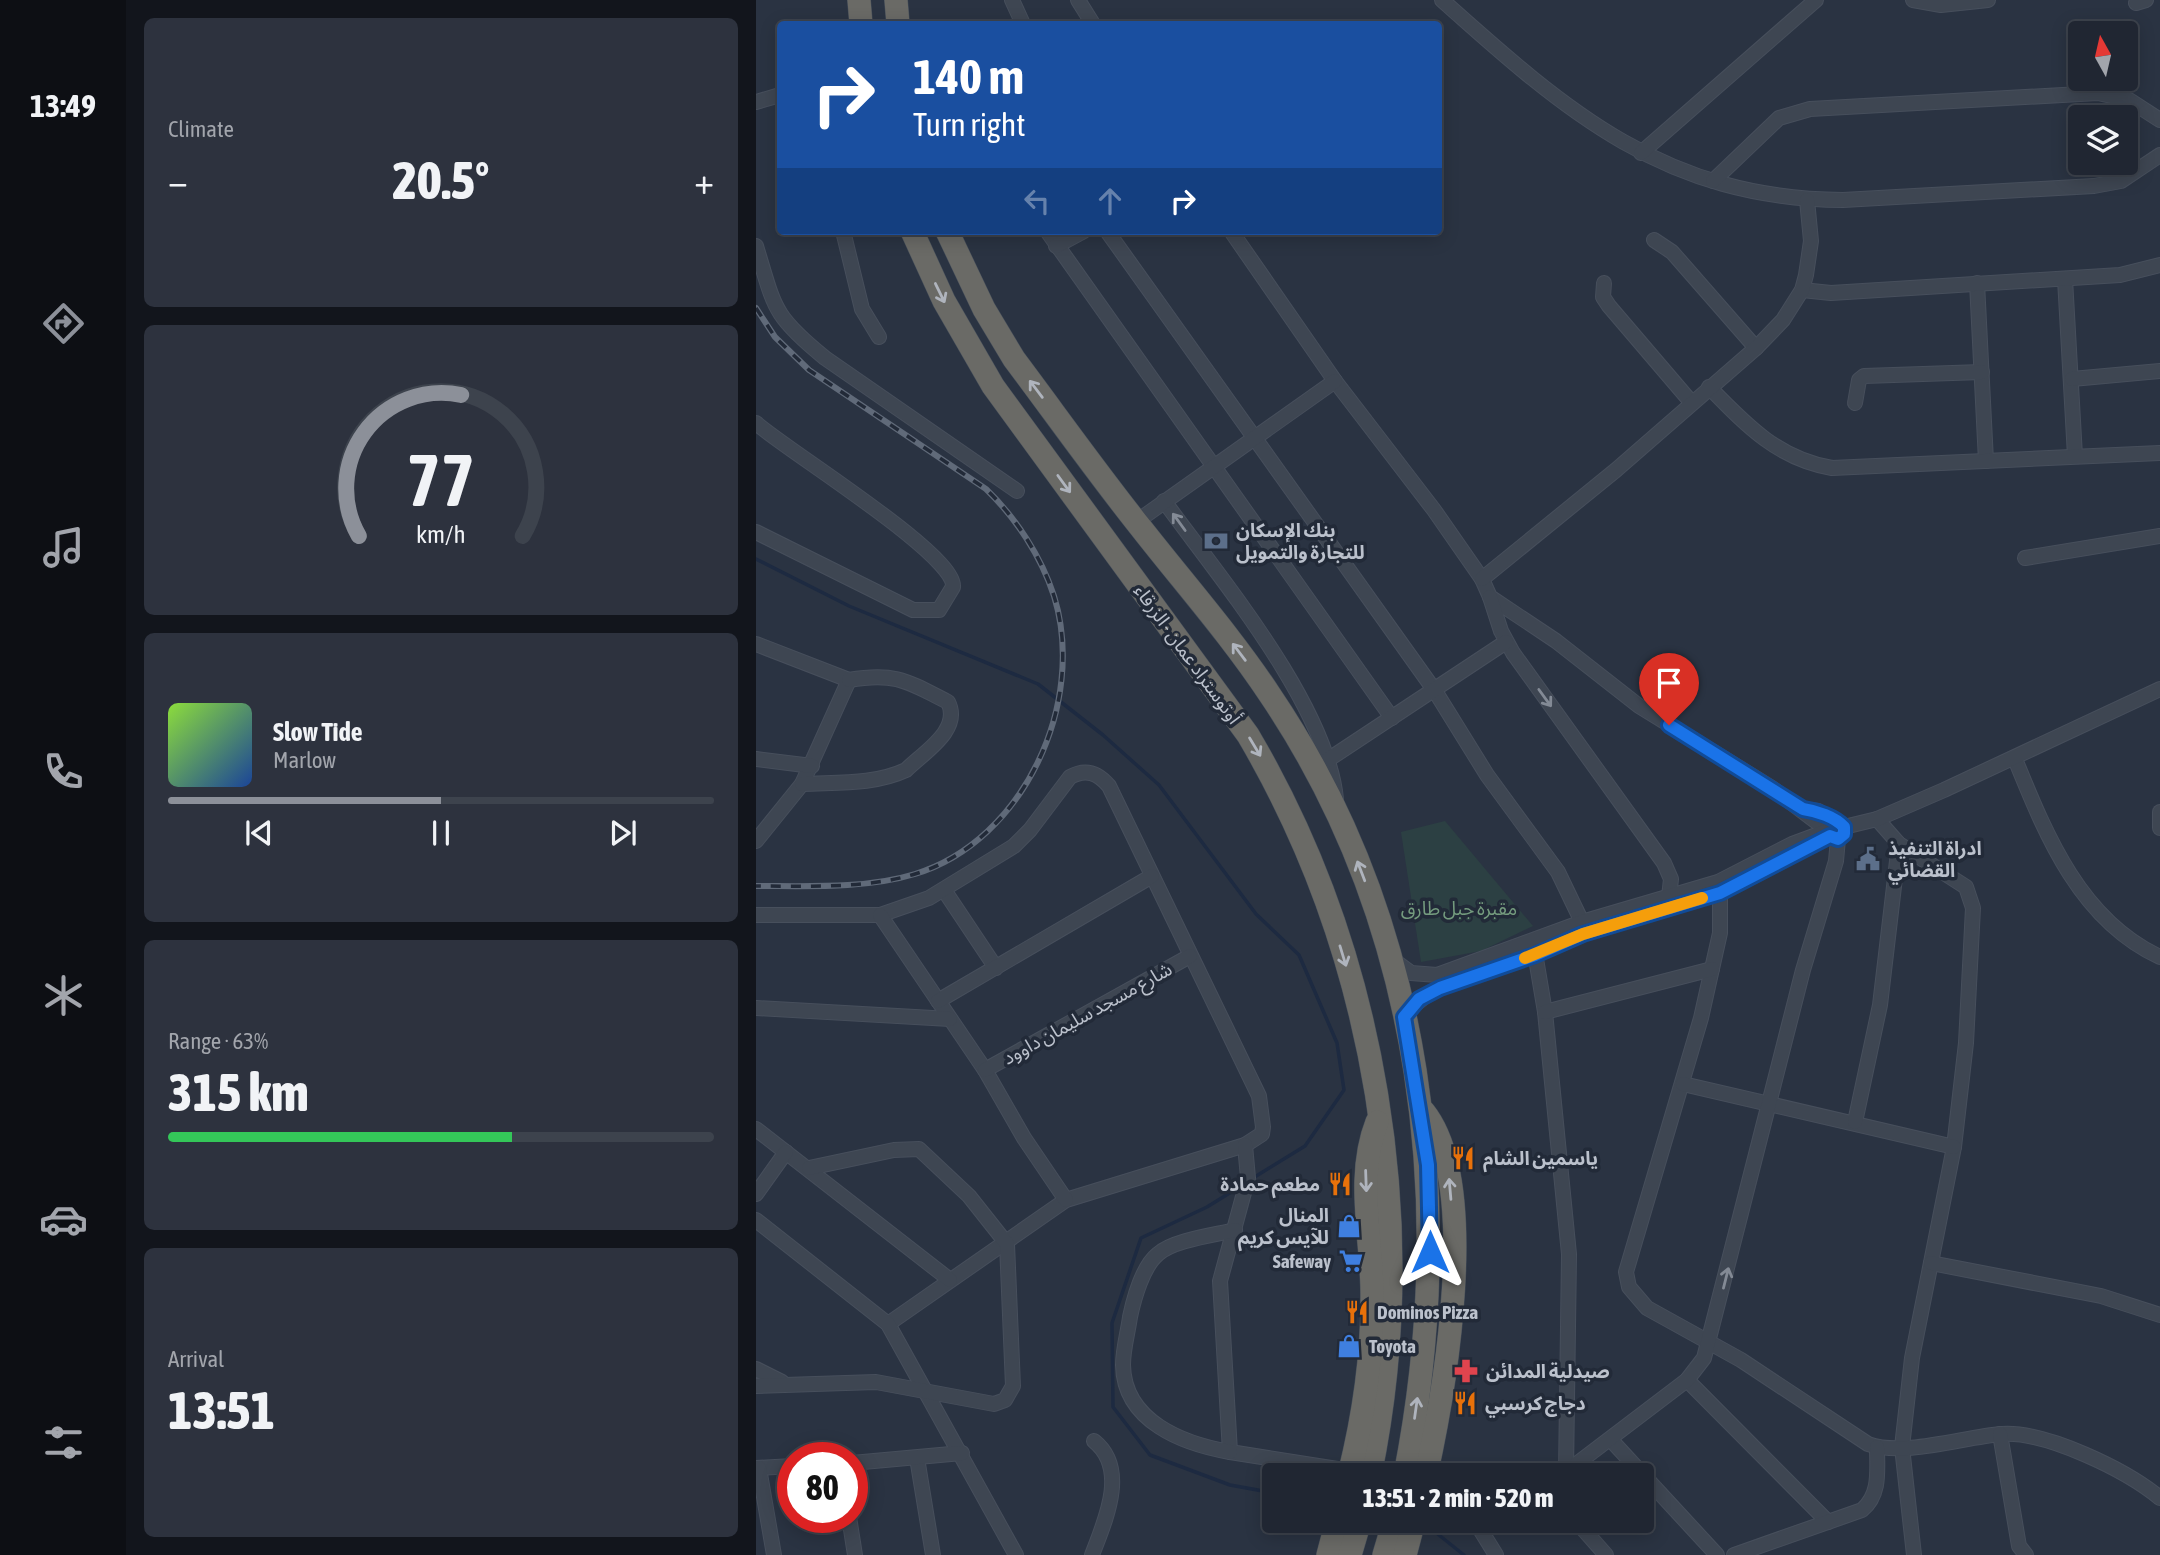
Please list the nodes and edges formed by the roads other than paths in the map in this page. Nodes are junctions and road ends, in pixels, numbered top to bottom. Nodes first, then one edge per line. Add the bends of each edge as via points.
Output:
1 (859, 0) edge
2 (896, 0) edge
3 (1012, 0) edge
4 (1078, 0) edge
5 (1442, 0) edge
6 (1816, 0) edge
7 (1913, 0) edge
8 (1988, 0) edge
9 (861, 21) edge
10 (898, 21) edge
11 (1022, 21) edge
12 (1091, 21) edge
13 (777, 96) edge
14 (756, 102) edge
15 (2160, 120) edge
16 (1641, 153) junction
17 (2160, 155) edge
18 (1713, 181) junction
19 (1807, 200) junction
20 (844, 235) edge
21 (914, 235) edge
22 (949, 235) edge
23 (1049, 235) edge
24 (1077, 235) edge
25 (1110, 235) edge
26 (1234, 235) edge
27 (1654, 240) dead end
28 (756, 246) edge
29 (1056, 246) junction
30 (2160, 265) edge
31 (2065, 279) junction
32 (1604, 283) dead end
33 (1977, 284) junction
34 (1802, 290) junction
35 (879, 337) dead end
36 (1756, 348) junction
37 (2160, 370) edge
38 (1982, 372) junction
39 (2072, 379) junction
40 (1335, 381) junction
41 (1709, 387) junction
42 (1691, 402) junction
43 (1855, 403) dead end
44 (756, 423) edge
45 (1257, 439) junction
46 (2160, 453) edge
47 (2075, 456) junction
48 (1986, 461) junction
49 (1214, 468) junction
50 (1017, 491) dead end
51 (1164, 501) junction
52 (1136, 522) junction
53 (756, 531) edge
54 (2160, 536) edge
55 (2025, 558) dead end
56 (1482, 579) junction
57 (1490, 597) junction
58 (1506, 642) junction
59 (756, 644) edge
60 (849, 680) junction
61 (2160, 689) edge
62 (1435, 691) junction
63 (1392, 718) junction
64 (756, 759) edge
65 (2015, 759) junction
66 (1322, 764) junction
67 (811, 766) junction
68 (802, 784) junction
69 (2160, 812) edge
70 (1877, 819) junction
71 (2160, 828) edge
72 (1834, 831) junction
73 (756, 841) edge
74 (1899, 844) junction
75 (1152, 876) junction
76 (944, 891) junction
77 (1720, 893) junction
78 (1669, 897) junction
79 (756, 915) edge
80 (880, 915) junction
81 (1581, 922) junction
82 (1534, 948) junction
83 (1190, 956) junction
84 (1391, 957) junction
85 (2160, 957) edge
86 (996, 968) junction
87 (1712, 969) junction
88 (938, 1001) junction
89 (756, 1008) edge
90 (1545, 1012) junction
91 (1404, 1017) junction
92 (950, 1019) junction
93 (985, 1070) junction
94 (1683, 1084) junction
95 (1769, 1104) junction
96 (1421, 1108) junction
97 (1855, 1122) junction
98 (756, 1129) edge
99 (1245, 1145) junction
100 (1954, 1147) junction
101 (786, 1152) junction
102 (809, 1168) junction
103 (756, 1194) edge
104 (1066, 1200) junction
105 (756, 1220) edge
106 (1235, 1230) junction
107 (1007, 1244) junction
108 (1931, 1263) junction
109 (950, 1280) junction
110 (1429, 1296) junction
111 (1453, 1297) junction
112 (2160, 1315) edge
113 (888, 1324) junction
114 (1709, 1344) junction
115 (756, 1369) edge
116 (1687, 1380) junction
117 (783, 1383) junction
118 (756, 1386) edge
119 (925, 1390) junction
120 (2000, 1434) junction
121 (1611, 1440) junction
122 (1094, 1441) dead end
123 (1877, 1447) junction
124 (1902, 1447) junction
125 (1230, 1452) junction
126 (962, 1453) junction
127 (917, 1458) junction
128 (868, 1462) edge
129 (1294, 1463) edge
130 (1360, 1463) edge
131 (1431, 1463) edge
132 (1433, 1463) edge
133 (1564, 1463) edge
134 (1579, 1463) edge
135 (777, 1467) edge
136 (757, 1468) edge
137 (2160, 1499) edge
138 (1828, 1522) junction
139 (852, 1533) edge
140 (1334, 1533) edge
141 (1356, 1533) edge
142 (1390, 1533) edge
143 (1411, 1533) edge
144 (1482, 1533) edge
145 (1586, 1533) edge
146 (774, 1555) edge
147 (855, 1555) edge
148 (933, 1555) edge
149 (1016, 1555) edge
150 (1092, 1555) edge
151 (1328, 1555) edge
152 (1350, 1555) edge
153 (1384, 1555) edge
154 (1405, 1555) edge
155 (1496, 1555) edge
156 (1605, 1555) edge
157 (1717, 1555) edge
158 (1734, 1555) edge
159 (1914, 1555) edge
160 (2026, 1555) edge

1 - 9 highway
2 - 10 highway
3 - 11 street
4 - 12 street
5 - 16 street via 1559,101
6 - 16 street
7 - 8 street via 1941,5
13 - 14 street
15 - 18 street via 2120,96 2087,93 1810,109 1779,118
16 - 18 street via 1675,170
17 - 19 street via 2134,174 2105,185
18 - 19 street
19 - 34 street via 1811,241
20 - 35 street via 862,309
21 -> 130 highway, أوتوستراد عمان - الزرقاء via 944,302 993,386 1248,736 1276,783 1316,877 1363,1030 1387,1170 1382,1293 1387,1366
52 -> 22 highway, أوتوستراد عمان - الزرقاء via 1014,359 978,299
23 - 29 street
24 - 29 street
25 - 45 street
26 - 40 street
27 - 36 street via 1672,252
28 - 50 street via 775,309 797,335
29 - 49 street
30 - 31 street via 2136,273
31 - 33 street
31 - 39 street
32 - 42 street via 1603,296 1609,306
33 - 34 street via 1830,293
33 - 38 street
34 - 36 street via 1783,320
36 - 41 street
37 - 39 street
38 - 43 street via 1864,376
38 - 48 street
39 - 47 street
40 - 45 street
40 - 56 street
41 - 42 street
41 - 48 street via 1763,440 1812,464 1853,468
42 - 56 street
44 - 53 street via 790,452 914,537 951,574 953,587 939,610 914,610
45 - 49 street
45 - 62 street
46 - 47 street
47 - 48 street
49 - 51 street
49 - 63 street
51 - 52 street
66 -> 51 street via 1314,723 1288,679
66 -> 52 highway, أوتوستراد عمان - الزرقاء
54 - 55 street
56 - 57 street
57 - 58 street
57 - 72 street via 1639,706
58 - 62 street
58 -> 78 street via 1664,863 1671,879
59 - 60 street
60 - 67 street
60 - 68 street via 889,675 948,702 953,720 906,770 875,779
61 - 65 street
62 - 63 street
62 - 81 street via 1487,775 1558,872
63 - 66 street
64 - 67 street
65 - 70 street
65 - 85 street via 2053,846 2081,890 2105,918
84 -> 66 highway, أوتوستراد عمان - الزرقاء via 1336,814
67 - 68 street
68 - 73 street
69 - 71 street
70 - 72 street
70 - 74 street
72 - 77 street
72 - 78 street via 1792,844 1732,876
72 - 95 street via 1836,861
74 - 97 street via 1880,1005
74 - 100 street via 1966,887 1972,899 1966,1043
75 - 76 street via 1110,786 1101,776 1085,772 1070,777 1014,846
75 - 83 street
75 - 86 street
76 - 80 street
76 - 86 street
77 - 82 street
77 - 87 street via 1720,933
78 - 81 street
79 - 80 street
80 - 88 street
81 - 82 street
82 - 84 street via 1437,975 1411,973
82 - 90 street
82 - 91 street via 1429,993
83 - 93 street, شارع مسجد سليمان داوود
83 - 99 street via 1259,1096 1262,1134
84 - 91 highway, أوتوستراد عمان - الزرقاء
86 - 88 street
87 - 90 street
87 - 94 street
88 - 92 street
89 - 92 street
90 - 133 street via 1569,1254
91 - 96 highway, أوتوستراد عمان - الزرقاء
92 - 93 street
93 - 104 street
94 - 95 street
94 - 114 street via 1645,1204 1627,1280 1647,1308
95 - 97 street
114 -> 95 street
96 - 110 highway, أوتوستراد عمان - الزرقاء via 1430,1208
111 -> 96 highway, أوتوستراد عمان - الزرقاء via 1448,1162 1438,1133
97 - 100 street
98 - 101 street
99 - 104 street
99 - 106 street via 1248,1178
100 - 108 street
101 - 102 street
101 - 103 street
102 - 107 street via 919,1149 969,1196
102 - 109 street
104 - 107 street
105 - 113 street
106 - 125 street via 1219,1289
106 - 125 street via 1172,1246 1157,1255 1132,1306 1123,1366 1135,1403 1150,1420 1200,1447
107 - 109 street
107 - 119 street via 1010,1392 994,1404
108 - 112 street via 2101,1296
108 - 124 street via 1912,1358
109 - 113 street
110 - 111 highway
131 -> 110 highway, أوتوستراد عمان - الزرقاء via 1424,1355
111 - 132 highway, أوتوستراد عمان - الزرقاء
113 - 119 street
114 - 116 street
114 - 123 street
115 - 117 street
116 - 121 street
116 - 138 street
117 - 118 street
117 - 119 street via 866,1382
119 - 126 street
120 - 124 street
120 - 137 street via 2048,1441 2135,1481
120 - 160 street via 2017,1538
121 - 134 street
121 - 157 street
122 - 150 street via 1108,1457 1111,1486 1109,1507
123 - 124 street
123 - 138 street via 1877,1485 1871,1502
124 - 159 street
125 - 129 street
126 - 127 street
126 - 149 street
127 - 128 street
127 - 148 street
135 - 136 street
136 - 146 street
138 - 158 street
139 - 147 street
140 - 151 highway
141 - 152 highway
142 - 153 highway
143 - 154 highway
144 - 155 street
145 - 156 street

